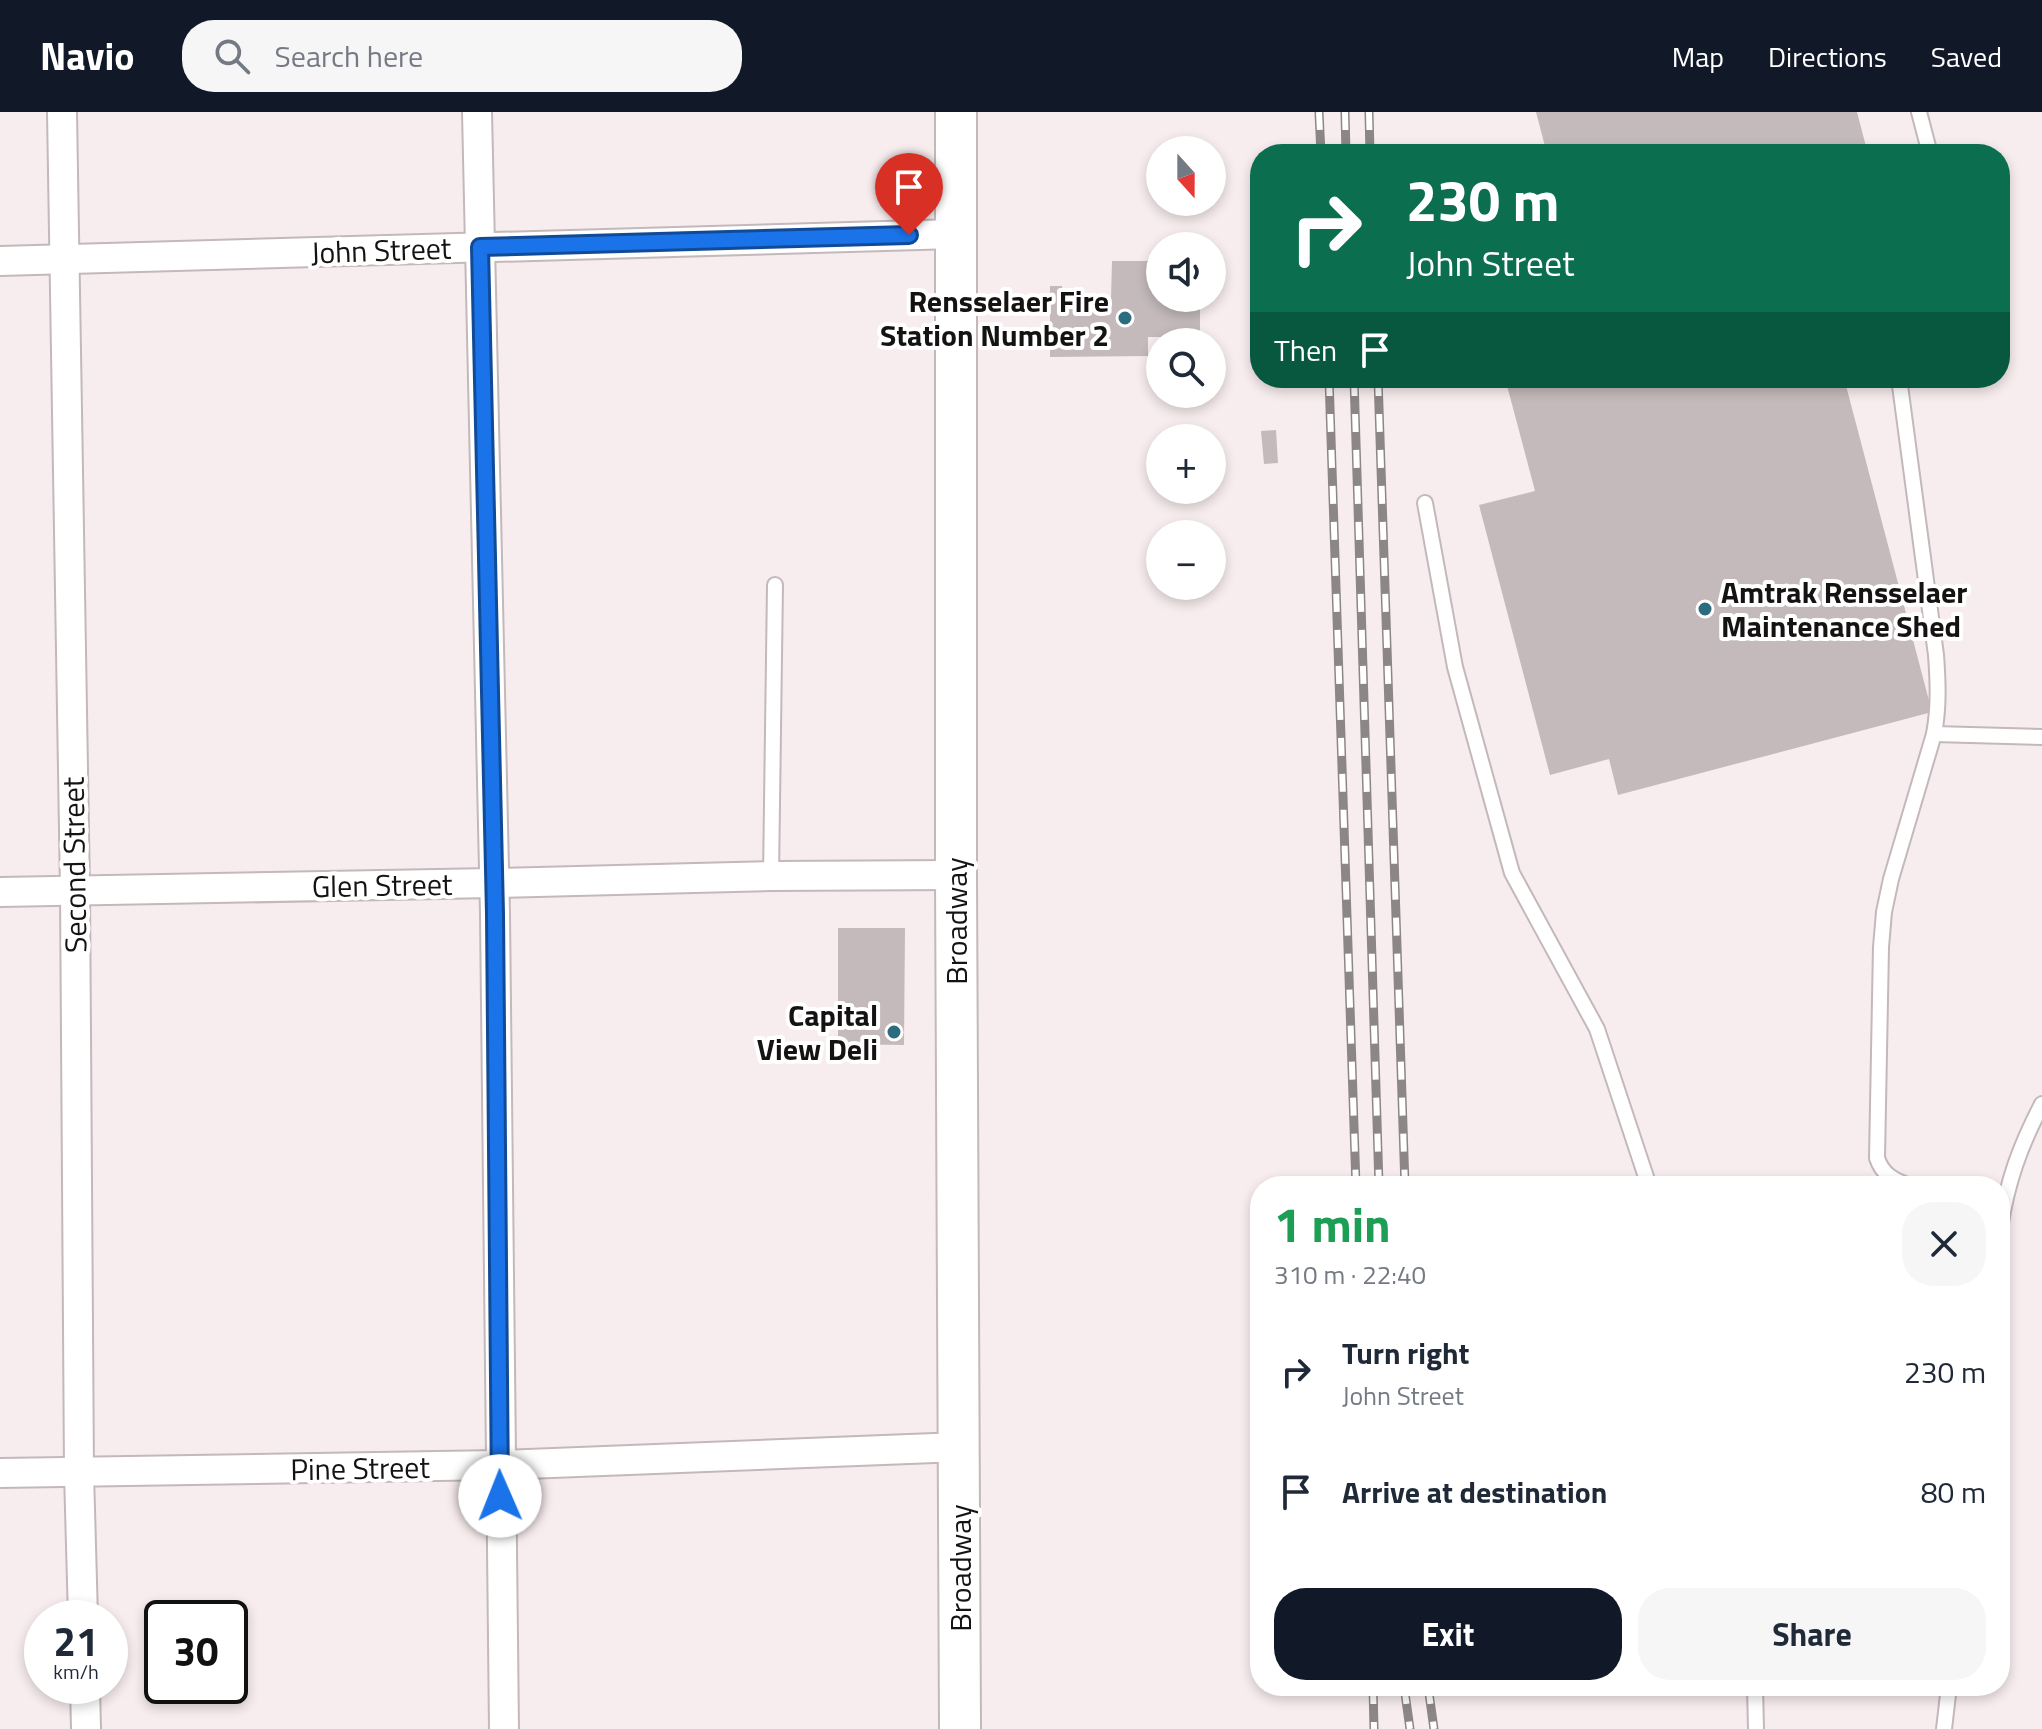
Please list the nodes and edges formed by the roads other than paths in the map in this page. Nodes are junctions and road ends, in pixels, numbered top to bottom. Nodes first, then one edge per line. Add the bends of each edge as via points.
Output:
1 (62, 112) edge
2 (477, 112) edge
3 (956, 112) edge
4 (1919, 112) edge
5 (1927, 144) edge
6 (955, 234) junction
7 (480, 247) junction
8 (64, 259) junction
9 (0, 261) edge
10 (1900, 388) edge
11 (1425, 503) dead end
12 (775, 585) dead end
13 (1934, 734) junction
14 (2042, 737) edge
15 (956, 875) junction
16 (771, 876) junction
17 (494, 883) junction
18 (75, 890) junction
19 (0, 892) edge
20 (2042, 1104) edge
21 (1646, 1176) edge
22 (1889, 1176) edge
23 (2010, 1178) edge
24 (960, 1447) junction
25 (499, 1465) junction
26 (0, 1473) edge
27 (79, 1473) junction
28 (83, 1600) edge
29 (1755, 1696) edge
30 (1948, 1696) edge
31 (85, 1704) edge
32 (86, 1729) edge
33 (504, 1729) edge
34 (960, 1729) edge
35 (1756, 1729) edge
36 (1944, 1729) edge

1 - 8 street, Second Street
2 - 7 street
3 - 6 street, Broadway
4 - 5 lane
6 - 7 street, John Street
6 - 15 street, Broadway
7 - 8 street, John Street
7 - 17 street
8 - 9 street, John Street
8 - 18 street, Second Street
10 - 13 lane via 1936,655
11 - 21 lane via 1455,667 1512,873 1597,1029
12 - 16 lane
13 - 14 lane
13 - 22 lane via 1884,912 1877,1158
15 - 16 street, Glen Street
15 - 24 street, Broadway
16 - 17 street, Glen Street
17 - 18 street, Glen Street
17 - 25 street
18 - 19 street, Glen Street
18 - 27 street, Second Street
20 - 23 lane
24 - 25 street, Pine Street
24 - 34 street, Broadway
25 - 27 street, Pine Street
25 - 33 street
26 - 27 street, Pine Street
27 - 28 street, Second Street
29 - 35 lane
30 - 36 lane
31 - 32 street

